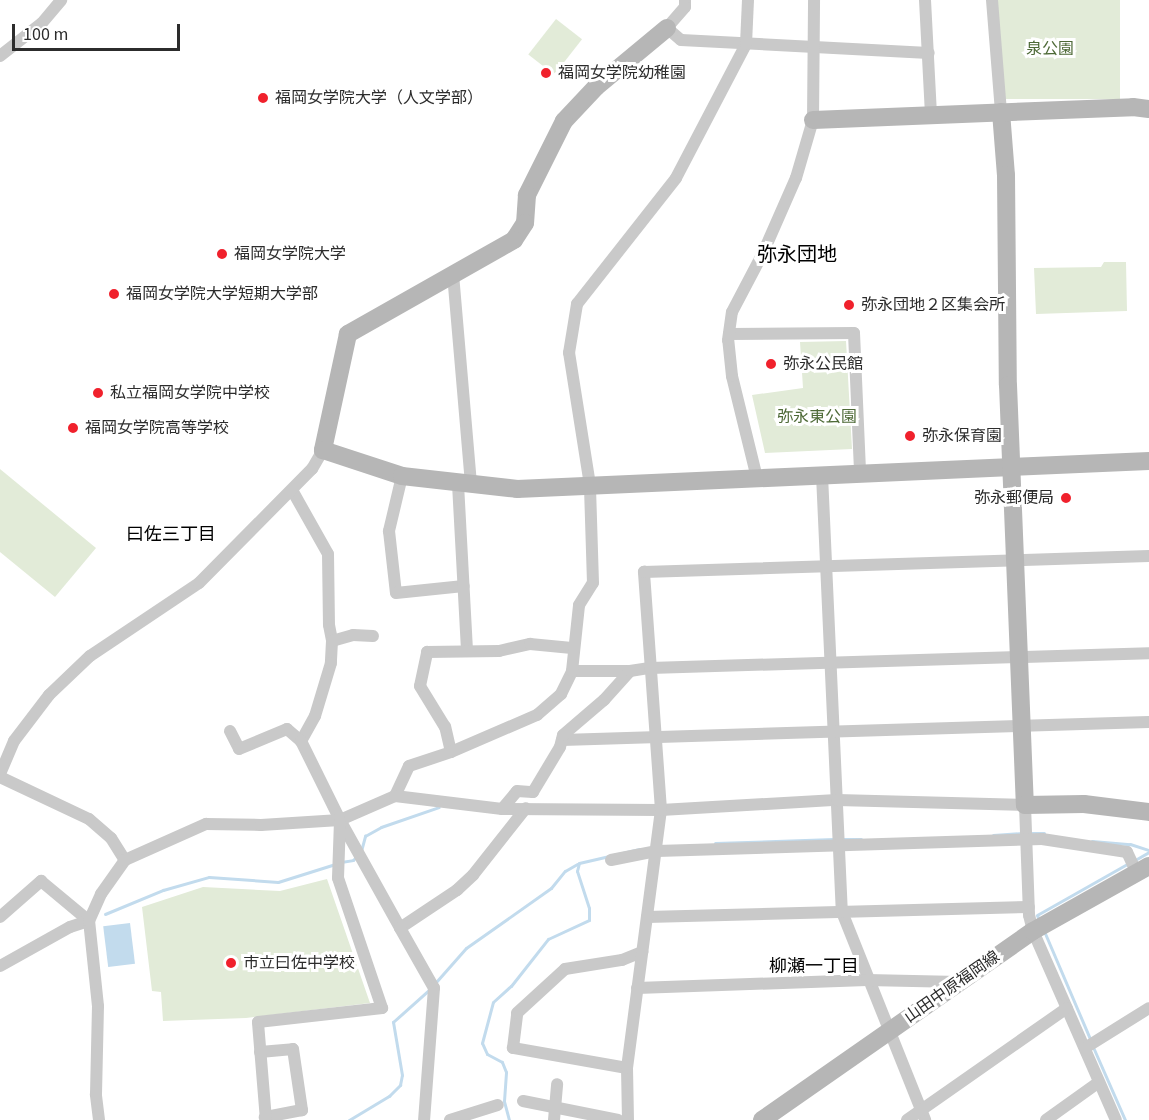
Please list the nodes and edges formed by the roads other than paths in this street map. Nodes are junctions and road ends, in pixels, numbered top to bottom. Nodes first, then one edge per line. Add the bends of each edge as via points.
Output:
1 (61, 0) edge
2 (685, 0) edge
3 (748, 0) edge
4 (814, 0) edge
5 (925, 0) edge
6 (992, 0) edge
7 (667, 28) junction
8 (746, 44) junction
9 (812, 47) junction
10 (929, 53) junction
11 (0, 56) edge
12 (1149, 109) edge
13 (1001, 112) junction
14 (931, 114) junction
15 (813, 120) junction
16 (453, 274) junction
17 (729, 334) junction
18 (323, 450) junction
19 (1149, 461) edge
20 (1011, 466) junction
21 (860, 473) junction
22 (822, 475) junction
23 (402, 476) junction
24 (757, 478) junction
25 (464, 484) junction
26 (590, 485) junction
27 (292, 490) junction
28 (1149, 556) edge
29 (1015, 559) junction
30 (827, 566) junction
31 (464, 586) junction
32 (373, 636) dead end
33 (332, 641) junction
34 (572, 648) junction
35 (467, 651) junction
36 (1149, 653) edge
37 (1019, 656) junction
38 (832, 662) junction
39 (650, 668) junction
40 (572, 671) junction
41 (630, 671) junction
42 (1149, 722) edge
43 (1022, 727) junction
44 (230, 731) dead end
45 (834, 732) junction
46 (656, 737) junction
47 (562, 740) junction
48 (301, 741) junction
49 (451, 752) junction
50 (0, 776) edge
51 (395, 796) junction
52 (837, 800) junction
53 (1024, 805) junction
54 (526, 808) junction
55 (502, 809) junction
56 (661, 810) junction
57 (1148, 810) edge
58 (340, 820) junction
59 (1027, 841) junction
60 (839, 843) junction
61 (658, 846) junction
62 (125, 860) junction
63 (611, 860) dead end
64 (1137, 866) edge
65 (1029, 907) junction
66 (842, 912) junction
67 (0, 917) edge
68 (647, 917) junction
69 (89, 921) junction
70 (400, 928) junction
71 (1039, 928) junction
72 (642, 952) junction
73 (0, 966) edge
74 (867, 980) junction
75 (960, 982) junction
76 (636, 988) junction
77 (1067, 1008) junction
78 (1149, 1008) edge
79 (888, 1032) junction
80 (1085, 1048) junction
81 (260, 1053) junction
82 (627, 1068) junction
83 (1099, 1082) junction
84 (557, 1084) dead end
85 (523, 1101) dead end
86 (498, 1104) dead end
87 (554, 1115) edge
88 (923, 1115) edge
89 (771, 1117) edge
90 (266, 1118) edge
91 (99, 1120) edge
92 (424, 1120) edge
93 (450, 1120) edge
94 (618, 1120) edge
95 (628, 1120) edge
96 (907, 1120) edge
97 (1046, 1120) edge
98 (1116, 1120) edge

1 - 11 street via 42,23
2 - 7 street via 685,7
3 - 8 street
4 - 9 street
5 - 10 street
6 - 13 street
7 - 8 street via 681,40
7 - 16 street via 596,87 564,121 527,195 525,223 514,240
8 - 9 street
8 - 26 street via 676,178 577,304 569,353
9 - 10 street
9 - 15 street
10 - 14 street
12 - 13 street
13 - 14 street
13 - 20 street via 1006,175
14 - 15 street
15 - 17 street via 796,178 732,312
16 - 18 street via 348,334
16 - 25 street
17 - 21 street via 854,333
17 - 24 street via 732,376
18 - 23 street
18 - 27 street
19 - 20 street
20 - 21 street
20 - 29 street
21 - 22 street
22 - 24 street
22 - 30 street
23 - 25 street
23 - 31 street via 389,531 396,592
24 - 26 street
25 - 26 street via 517,489
25 - 31 street
26 - 34 street via 593,583 579,605
27 - 33 street via 328,554 328,625
27 - 50 street via 199,583 90,656 49,695 14,741
28 - 29 street
29 - 30 street
29 - 37 street
30 - 38 street
30 - 39 street via 644,572
31 - 35 street
32 - 33 street via 353,634
33 - 48 street via 331,663 318,706
34 - 35 street via 530,644 499,651
34 - 40 street
35 - 49 street via 428,652 420,686 445,727
36 - 37 street
37 - 38 street
37 - 43 street
38 - 39 street
38 - 45 street
39 - 41 street
39 - 46 street
40 - 41 street
40 - 49 street via 561,694 537,715
41 - 47 street
42 - 43 street
43 - 45 street
43 - 53 street
44 - 48 street via 239,749 287,729
45 - 46 street
45 - 52 street
46 - 47 street
46 - 56 street
47 - 55 street via 533,792 517,791
48 - 58 street
49 - 51 street via 409,766
50 - 62 street via 89,819 111,838
51 - 55 street
51 - 58 street
52 - 53 street
52 - 56 street
52 - 60 street
53 - 57 street via 1084,804
53 - 59 street
54 - 55 street
54 - 56 street
54 - 70 street via 473,875
56 - 61 street
58 - 62 street via 206,824
58 - 70 street
58 - 81 street via 338,878 382,1008 258,1022
59 - 60 street
59 - 64 street via 1042,839 1126,852
59 - 65 street
60 - 61 street
60 - 66 street
61 - 63 street
61 - 68 street
62 - 69 street via 101,894
64 - 71 street, 山田中原福岡線
65 - 66 street
65 - 71 street
66 - 68 street
66 - 74 street
67 - 69 street via 40,881
68 - 72 street
69 - 73 street via 60,932
69 - 91 street via 98,1006
70 - 92 street via 432,986
71 - 75 street, 山田中原福岡線
71 - 77 street
72 - 76 street
72 - 82 street via 622,960 565,969 517,1013 513,1048
74 - 75 street
74 - 76 street
74 - 79 street
75 - 79 street, 山田中原福岡線
76 - 82 street
77 - 80 street
77 - 88 street
78 - 80 street
79 - 88 street
79 - 89 street, 山田中原福岡線
80 - 83 street
81 - 90 street
81 - 90 street via 293,1048 302,1110
82 - 95 street
83 - 97 street
83 - 98 street
84 - 87 street
85 - 87 street
86 - 93 street
87 - 94 street
88 - 96 street

